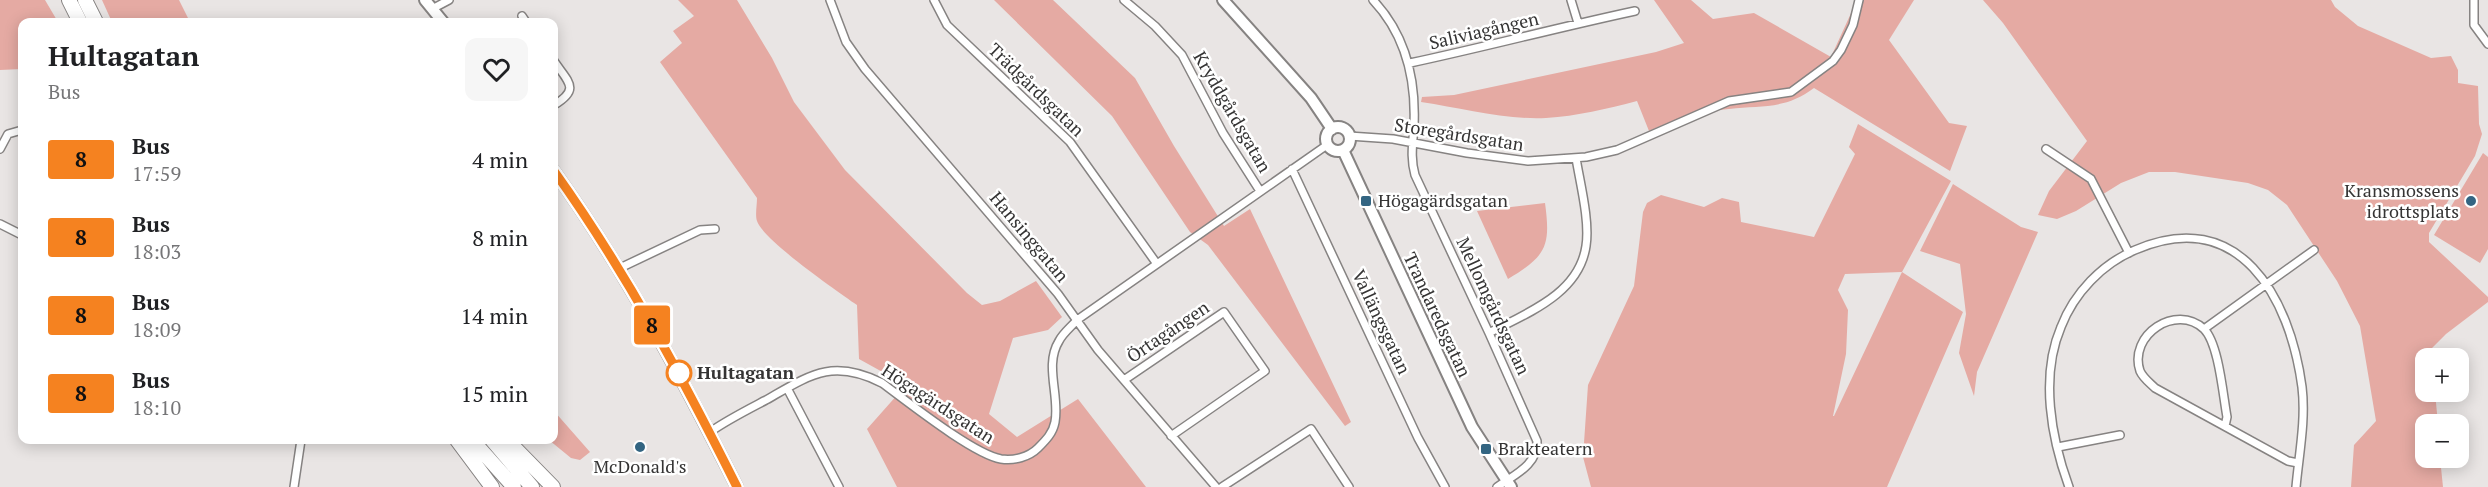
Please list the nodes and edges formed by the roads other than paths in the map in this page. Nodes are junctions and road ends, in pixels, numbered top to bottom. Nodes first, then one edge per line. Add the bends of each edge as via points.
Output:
1 (69, 0) edge
2 (85, 0) edge
3 (449, 0) edge
4 (830, 0) edge
5 (934, 0) edge
6 (1124, 0) edge
7 (1223, 0) edge
8 (1571, 0) edge
9 (1859, 0) edge
10 (2474, 0) edge
11 (1378, 1) edge
12 (429, 5) edge
13 (1635, 11) dead end
14 (78, 18) edge
15 (94, 18) edge
16 (439, 18) edge
17 (1578, 23) junction
18 (2488, 44) edge
19 (1410, 63) junction
20 (558, 67) edge
21 (558, 103) edge
22 (1332, 129) junction
23 (18, 131) edge
24 (1349, 136) junction
25 (1412, 142) junction
26 (1327, 145) junction
27 (0, 149) edge
28 (2046, 149) dead end
29 (1343, 150) junction
30 (1576, 158) junction
31 (1292, 169) junction
32 (558, 177) edge
33 (1260, 191) junction
34 (0, 224) edge
35 (715, 230) dead end
36 (18, 233) edge
37 (2314, 250) dead end
38 (2128, 253) junction
39 (1157, 264) junction
40 (620, 268) junction
41 (2266, 283) junction
42 (1077, 320) junction
43 (2204, 329) junction
44 (1489, 333) junction
45 (1124, 380) junction
46 (787, 388) junction
47 (2225, 426) junction
48 (710, 432) junction
49 (2120, 435) dead end
50 (1172, 436) junction
51 (300, 444) edge
52 (460, 444) edge
53 (476, 444) edge
54 (495, 444) edge
55 (511, 444) edge
56 (2058, 447) junction
57 (2298, 463) junction
58 (1505, 485) edge
59 (294, 487) edge
60 (492, 487) edge
61 (514, 487) edge
62 (532, 487) edge
63 (553, 487) edge
64 (737, 487) edge
65 (839, 487) edge
66 (1216, 487) edge
67 (1222, 487) edge
68 (1349, 487) edge
69 (1445, 487) edge
70 (2069, 487) edge
71 (2296, 487) edge

1 - 14 highway
2 - 15 highway
3 - 12 street
4 - 42 street, Hansinggatan via 846,42 866,69
5 - 39 street, Trädgårdsgatan via 947,25 1070,141
6 - 33 street, Kryddgårdsgatan via 1182,55 1223,133
7 - 22 street via 1311,98
8 - 17 street
9 - 30 street, Storegårdsgatan via 1853,25 1833,61 1791,92 1729,101 1617,150
10 - 18 street via 2474,25
11 - 19 street, Mellomgårdsgatan
12 - 16 street
13 - 17 street, Saliviagången
17 - 19 street, Saliviagången
19 - 25 street, Mellomgårdsgatan via 1415,95
20 - 21 street via 570,92
22 - 24 street via 1343,128
22 - 26 street via 1326,136
23 - 27 street via 8,134
24 - 25 street, Storegårdsgatan
24 - 29 street via 1349,144
25 - 30 street, Storegårdsgatan via 1511,160
25 - 44 street, Mellomgårdsgatan via 1415,175
26 - 29 street via 1334,151
26 - 31 street, Högagärdsgatan
28 - 38 street via 2091,179
29 - 58 street, Trandaredsgatan via 1472,428
30 - 44 street via 1587,246 1578,271 1545,303
31 - 33 street, Högagärdsgatan
31 - 69 street, Vallängsgatan via 1418,438
32 - 40 street
33 - 39 street, Högagärdsgatan
34 - 36 street
35 - 40 street via 700,230
37 - 41 street
38 - 41 street via 2153,242 2192,237 2228,248 2250,264
38 - 56 street via 2091,280 2061,326 2052,354 2049,383
39 - 42 street, Högagärdsgatan
40 - 48 street
41 - 43 street
41 - 57 street via 2296,351 2303,426
42 - 45 street, Hansinggatan
42 - 46 street, Högagärdsgatan via 1059,341 1053,356 1057,400 1049,437 1034,453 1016,460 988,456 868,376 819,372
43 - 47 street via 2215,353
43 - 47 street via 2178,319 2153,328 2144,340 2140,370 2155,388
44 - 58 street, Mellomgårdsgatan via 1537,441 1531,463
45 - 50 street, Hansinggatan
45 - 50 street, Örtagången via 1224,312 1265,371
46 - 48 street, Högagärdsgatan
46 - 65 street
47 - 57 street
48 - 64 street
49 - 56 street
50 - 66 street, Hansinggatan
51 - 59 street
52 - 60 highway
53 - 61 highway
54 - 62 highway
55 - 63 highway
56 - 70 street
57 - 71 street
67 - 68 street via 1311,429

